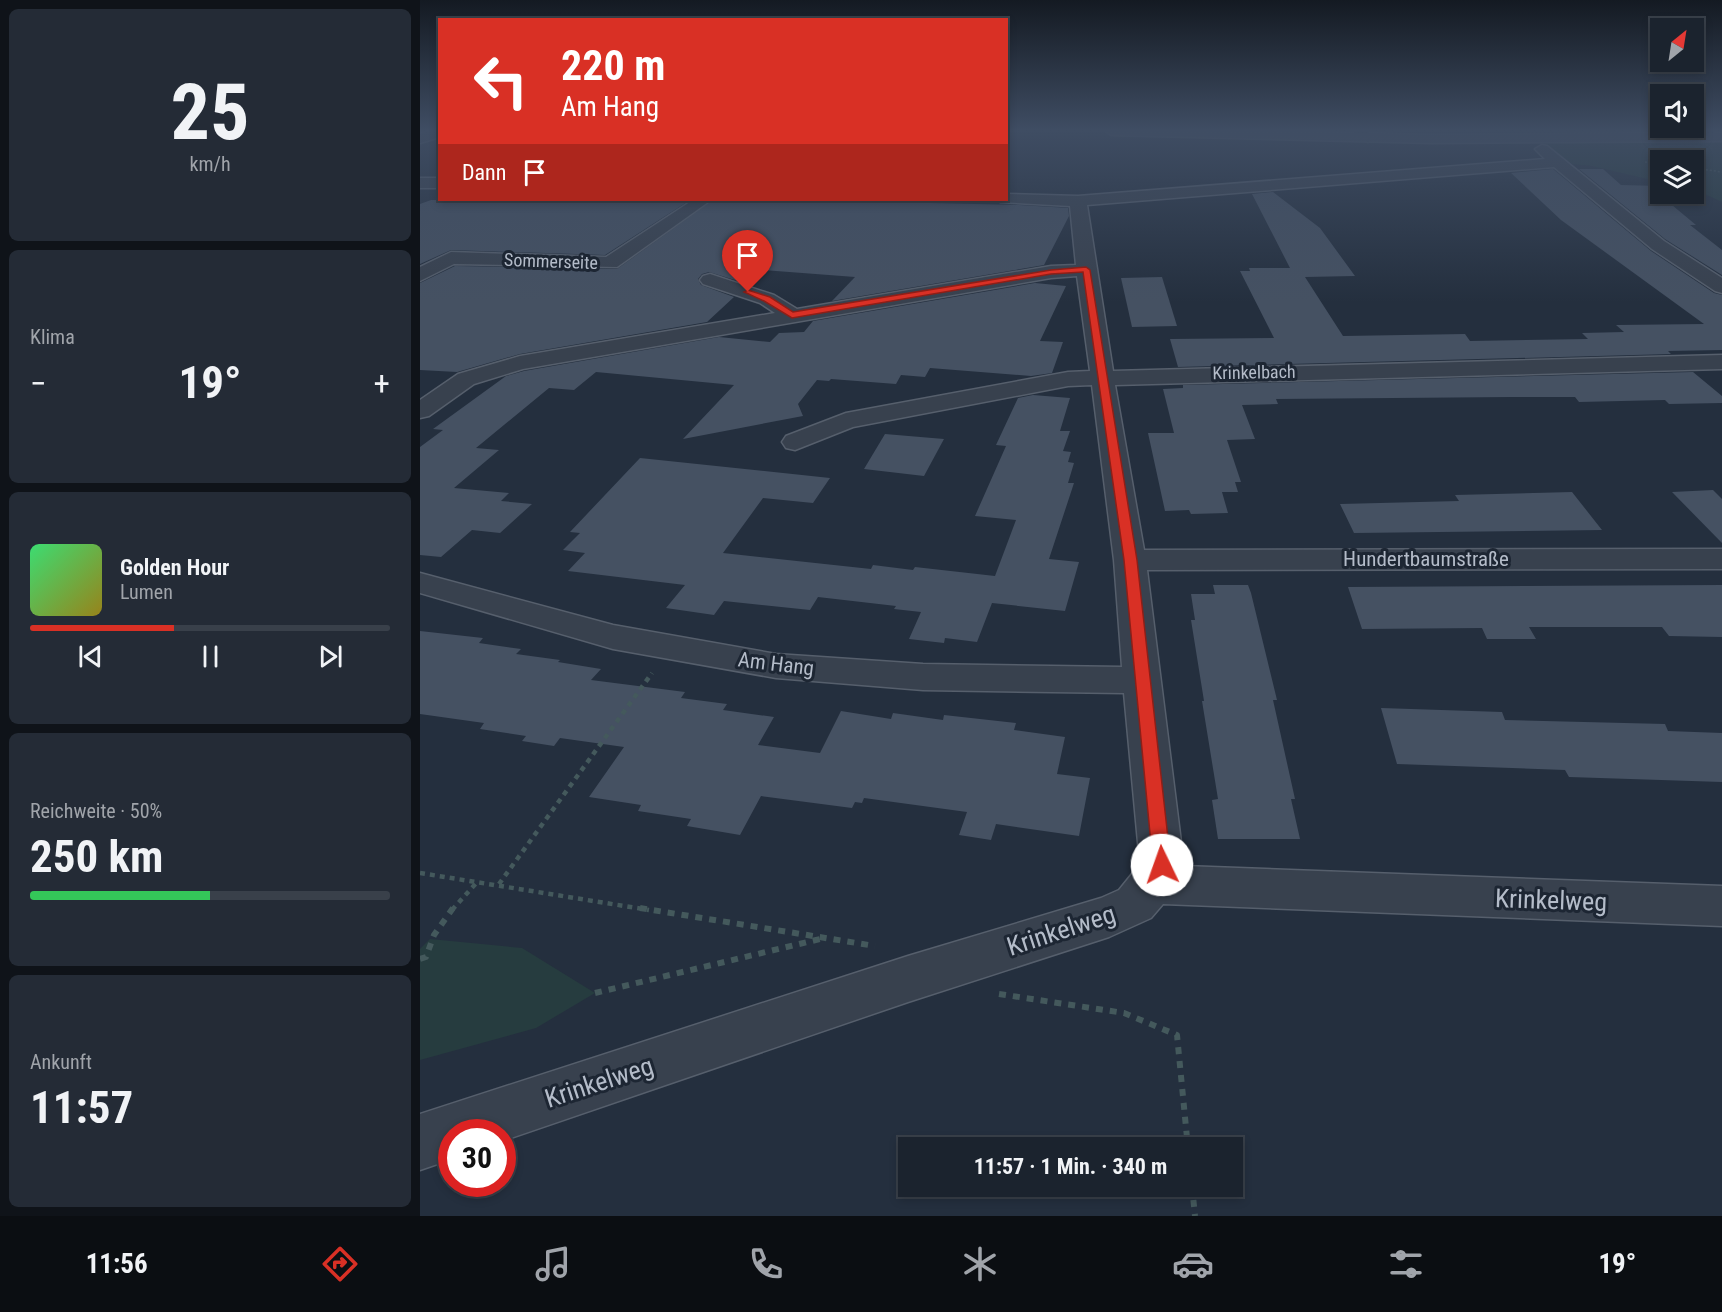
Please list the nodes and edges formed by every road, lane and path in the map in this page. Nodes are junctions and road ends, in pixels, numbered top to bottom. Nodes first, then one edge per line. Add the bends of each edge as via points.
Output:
1 (1241, 188) edge
2 (1589, 188) edge
3 (1008, 199) edge
4 (702, 201) edge
5 (1078, 201) junction
6 (1086, 270) junction
7 (420, 275) edge
8 (710, 280) dead end
9 (1722, 287) edge
10 (792, 315) junction
11 (1722, 362) edge
12 (1103, 376) junction
13 (420, 411) edge
14 (795, 442) dead end
15 (1722, 559) edge
16 (1130, 560) junction
17 (420, 583) edge
18 (670, 647) junction
19 (1141, 680) junction
20 (420, 873) edge
21 (478, 881) junction
22 (499, 884) junction
23 (1153, 884) junction
24 (1722, 906) edge
25 (824, 938) junction
26 (420, 959) edge
27 (908, 979) junction
28 (988, 992) dead end
29 (595, 993) dead end
30 (1187, 1137) edge
31 (420, 1142) edge
32 (1193, 1197) edge
33 (1195, 1216) edge

1 - 5 street
2 - 9 street via 1658,244
3 - 5 street
4 - 7 street, Sommerseite via 610,263 451,258
5 - 6 street
6 - 10 street via 1051,272
6 - 12 street
8 - 10 street via 767,299
10 - 13 street via 493,369 466,379
11 - 12 street, Krinkelbach
12 - 14 street, Krinkelbach via 1068,379 846,421
12 - 16 street
15 - 16 street, Hundertbaumstraße
16 - 19 street
17 - 18 street, Am Hang via 613,637
18 - 19 street, Am Hang via 776,666 923,677
18 - 22 path
19 - 23 street via 1161,842 1162,865
20 - 21 path
21 - 22 path
21 - 26 path via 445,918 430,939 426,957
22 - 25 path
23 - 24 street, Krinkelweg
23 - 27 street, Krinkelweg via 1135,904 1109,916
25 - 27 path via 901,949
25 - 29 path
27 - 31 street, Krinkelweg
28 - 30 path via 1124,1013 1177,1035
32 - 33 path

